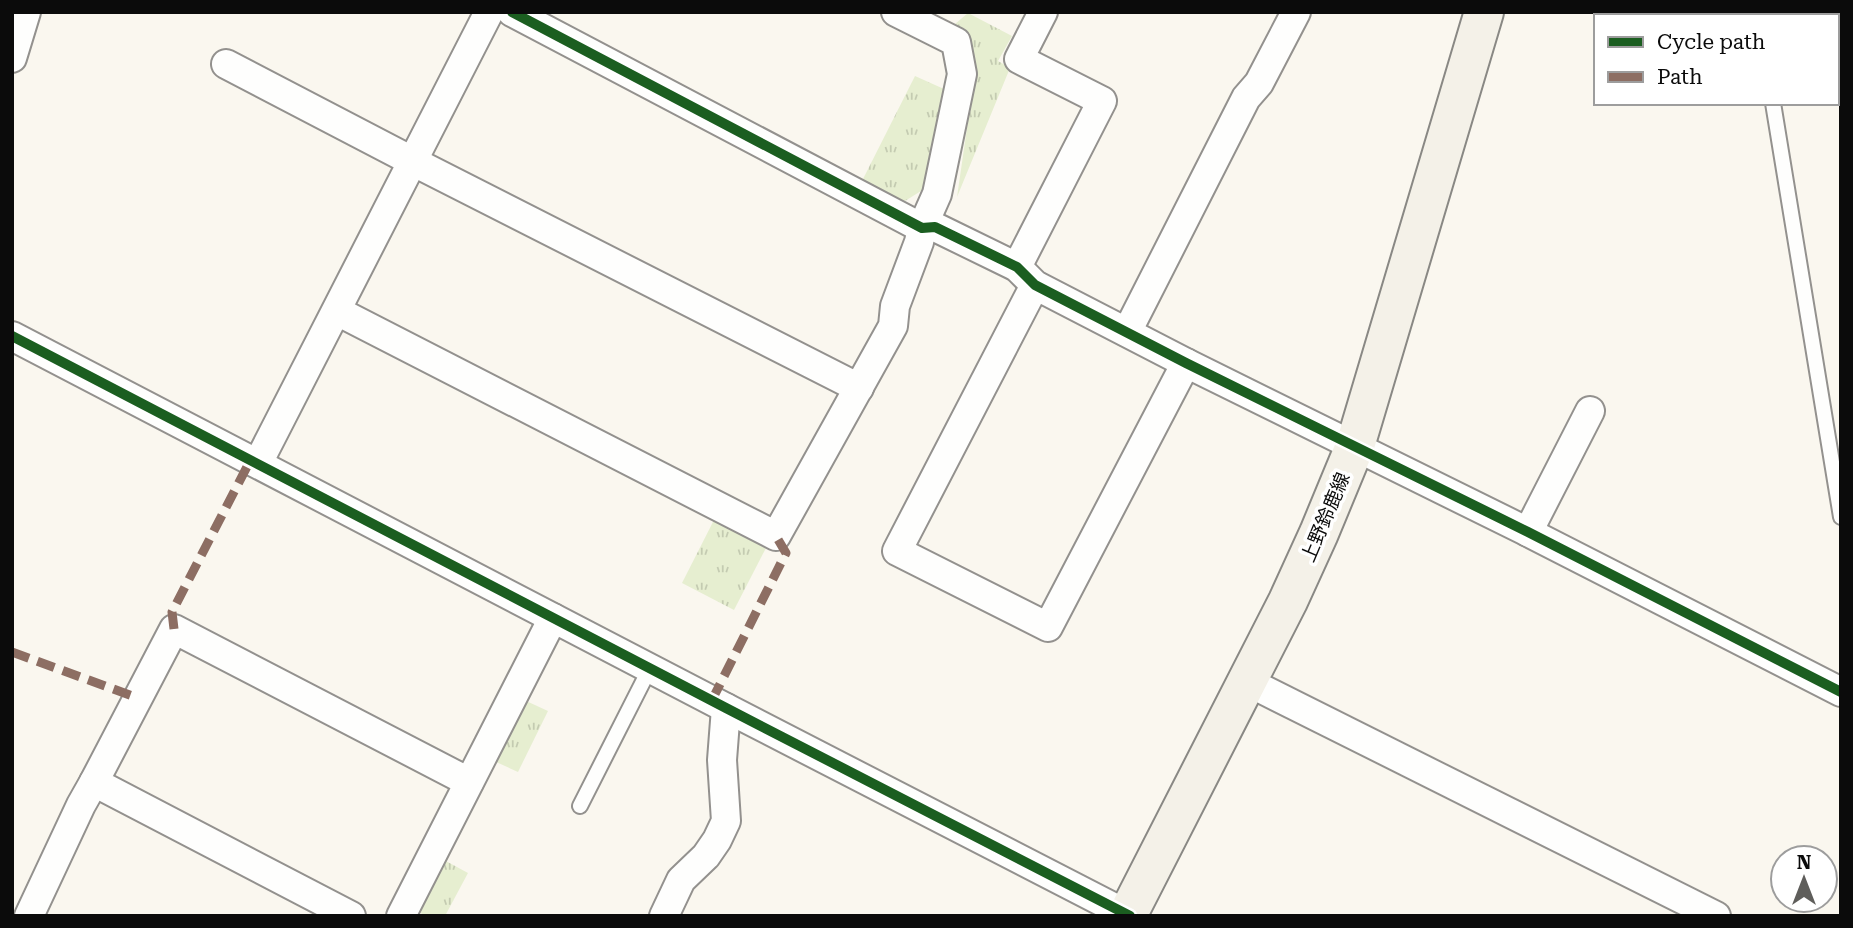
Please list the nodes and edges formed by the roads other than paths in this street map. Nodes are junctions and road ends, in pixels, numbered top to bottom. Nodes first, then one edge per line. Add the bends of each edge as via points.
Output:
1 (26, 12) edge
2 (489, 12) edge
3 (512, 12) edge
4 (897, 12) edge
5 (1042, 12) edge
6 (1296, 12) edge
7 (1484, 12) edge
8 (12, 58) edge
9 (226, 64) dead end
10 (1773, 105) edge
11 (412, 161) junction
12 (922, 228) junction
13 (1026, 276) junction
14 (337, 311) junction
15 (1127, 332) junction
16 (12, 335) edge
17 (1186, 363) junction
18 (859, 388) junction
19 (1590, 411) dead end
20 (1354, 446) junction
21 (258, 463) junction
22 (1841, 517) edge
23 (1528, 532) junction
24 (553, 618) junction
25 (650, 668) junction
26 (1248, 682) junction
27 (1841, 692) edge
28 (726, 708) junction
29 (94, 782) junction
30 (469, 782) junction
31 (580, 806) dead end
32 (1128, 915) edge
33 (29, 916) edge
34 (351, 916) edge
35 (401, 916) edge
36 (664, 916) edge
37 (1716, 916) edge

1 - 8 street
2 - 11 street
3 - 12 street
4 - 12 street via 956,42 962,74 937,194
5 - 13 street via 1019,59 1102,101
6 - 15 street via 1259,83 1246,97
7 - 20 main road, 上野鈴鹿線
9 - 11 street
10 - 22 lane
11 - 14 street
11 - 18 street
12 - 13 street via 935,227
12 - 18 street via 895,306 893,326
13 - 15 street
13 - 17 street via 897,551 1048,627
14 - 18 street via 776,536
14 - 21 street
15 - 17 street
16 - 21 street
17 - 20 street
19 - 23 street
20 - 23 street
20 - 26 main road, 上野鈴鹿線 via 1319,533
21 - 24 street
23 - 27 street
24 - 25 street
24 - 30 street
25 - 28 street
25 - 31 lane
26 - 32 main road, 上野鈴鹿線
26 - 37 street
28 - 32 street
28 - 36 street via 722,760 726,821 706,856 681,880
29 - 30 street via 174,629
29 - 33 street
29 - 34 street
30 - 35 street

